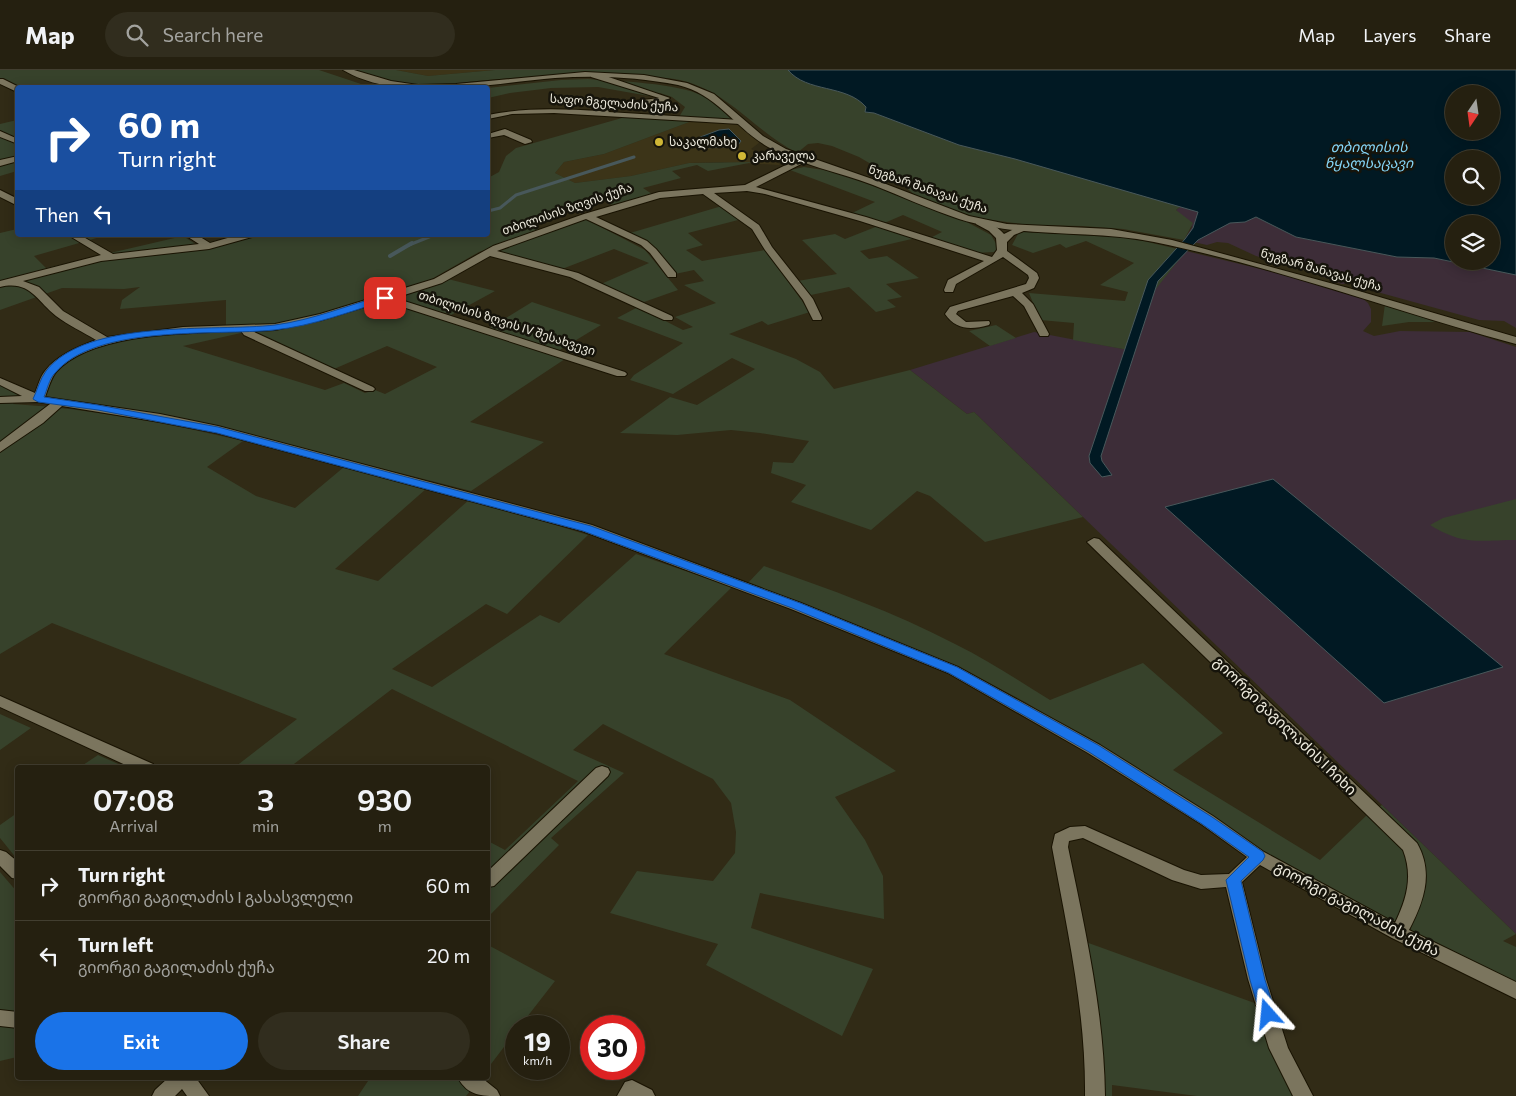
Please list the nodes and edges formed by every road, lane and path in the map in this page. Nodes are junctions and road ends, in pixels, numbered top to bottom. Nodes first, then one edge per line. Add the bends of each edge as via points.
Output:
1 (347, 70) edge
2 (594, 74) junction
3 (0, 81) edge
4 (406, 85) edge
5 (457, 85) edge
6 (15, 88) edge
7 (606, 113) junction
8 (490, 117) edge
9 (740, 122) junction
10 (0, 134) edge
11 (490, 136) edge
12 (15, 141) edge
13 (528, 142) dead end
14 (804, 158) junction
15 (15, 159) edge
16 (0, 163) edge
17 (747, 188) junction
18 (704, 191) junction
19 (0, 193) edge
20 (15, 201) edge
21 (587, 216) junction
22 (979, 222) junction
23 (1023, 228) junction
24 (76, 237) edge
25 (193, 237) edge
26 (242, 237) edge
27 (1003, 240) junction
28 (209, 246) junction
29 (488, 252) junction
30 (1002, 252) junction
31 (111, 257) junction
32 (992, 260) junction
33 (672, 274) dead end
34 (13, 281) junction
35 (0, 284) edge
36 (949, 290) dead end
37 (1015, 292) junction
38 (385, 298) junction
39 (668, 318) dead end
40 (816, 318) dead end
41 (985, 322) dead end
42 (245, 329) junction
43 (1044, 334) dead end
44 (105, 341) junction
45 (1516, 341) edge
46 (621, 374) dead end
47 (0, 381) edge
48 (369, 389) dead end
49 (38, 399) junction
50 (0, 400) edge
51 (59, 402) junction
52 (0, 448) edge
53 (1094, 542) dead end
54 (0, 702) edge
55 (140, 765) edge
56 (602, 772) dead end
57 (1258, 856) junction
58 (490, 879) edge
59 (1234, 880) junction
60 (1398, 933) junction
61 (1516, 991) edge
62 (0, 1018) edge
63 (15, 1020) edge
64 (179, 1080) edge
65 (187, 1080) edge
66 (470, 1080) edge
67 (162, 1096) edge
68 (199, 1096) edge
69 (490, 1096) edge
70 (627, 1096) edge
71 (645, 1096) edge
72 (1096, 1096) edge
73 (1303, 1096) edge

1 - 4 street, ნუგზარ შანავას ქუჩა
2 - 5 street, ნუგზარ შანავას ქუჩა
2 - 7 street via 666,98 659,102 611,106
2 - 9 street, ნუგზარ შანავას ქუჩა via 691,85 723,102
3 - 6 street
7 - 8 street, საფო მგელაძის ქუჩა via 533,111
7 - 9 street, საფო მგელაძის ქუჩა
9 - 14 street, ნუგზარ შანავას ქუჩა via 768,143
10 - 12 street
11 - 13 street via 505,132
14 - 17 street
14 - 22 street, ნუგზარ შანავას ქუჩა
15 - 16 street
17 - 18 street, თბილისის ზღვის ქუჩა
17 - 32 street, თბილისის ზღვის ქუჩა via 788,196
18 - 21 street, თბილისის ზღვის ქუჩა via 644,198
18 - 40 street via 756,227 808,300
19 - 20 street
21 - 29 street, თბილისის ზღვის ქუჩა
21 - 33 street via 644,244 654,251
22 - 23 street, ნუგზარ შანავას ქუჩა
22 - 27 street via 996,230
23 - 27 street
23 - 45 street, ნუგზარ შანავას ქუჩა via 1095,230 1202,250 1387,301
24 - 31 street
25 - 28 street
26 - 28 street
27 - 30 street
28 - 31 street
29 - 38 street, თბილისის ზღვის ქუჩა via 438,281
29 - 39 street via 574,275
30 - 32 street
30 - 37 street via 1032,273 1034,278 1030,286
31 - 34 street
32 - 36 street via 952,282
34 - 35 street
34 - 44 street via 35,289 60,313
37 - 41 street via 954,309 950,314 967,326
37 - 43 street via 1028,304
38 - 42 street, თბილისის ზღვის ქუჩა via 308,321
38 - 46 street, თბილისის ზღვის IV შესახვევი
42 - 44 street, თბილისის ზღვის ქუჩა via 183,330
42 - 48 street via 248,334
44 - 49 street, თბილისის ზღვის ქუჩა via 60,362 49,373
47 - 49 street, გიორგი გაგილაძის ქუჩა
49 - 50 street
49 - 51 street, გიორგი გაგილაძის ქუჩა
51 - 52 street via 49,414
51 - 57 street, გიორგი გაგილაძის ქუჩა via 218,430 530,512 587,528 796,606 953,670 1017,704 1207,820
53 - 60 street, გიორგი გაგილაძის I ჩიხი via 1411,848 1419,870 1416,889
54 - 55 street
56 - 58 street
57 - 59 street
57 - 60 street, გიორგი გაგილაძის ქუჩა
59 - 72 street via 1200,882 1085,832 1070,832 1061,838 1095,1059
59 - 73 street via 1257,980 1279,1048
60 - 61 street, გიორგი გაგილაძის ქუჩა
62 - 63 street
64 - 67 street
65 - 68 street
66 - 69 street
70 - 71 street via 632,1088

